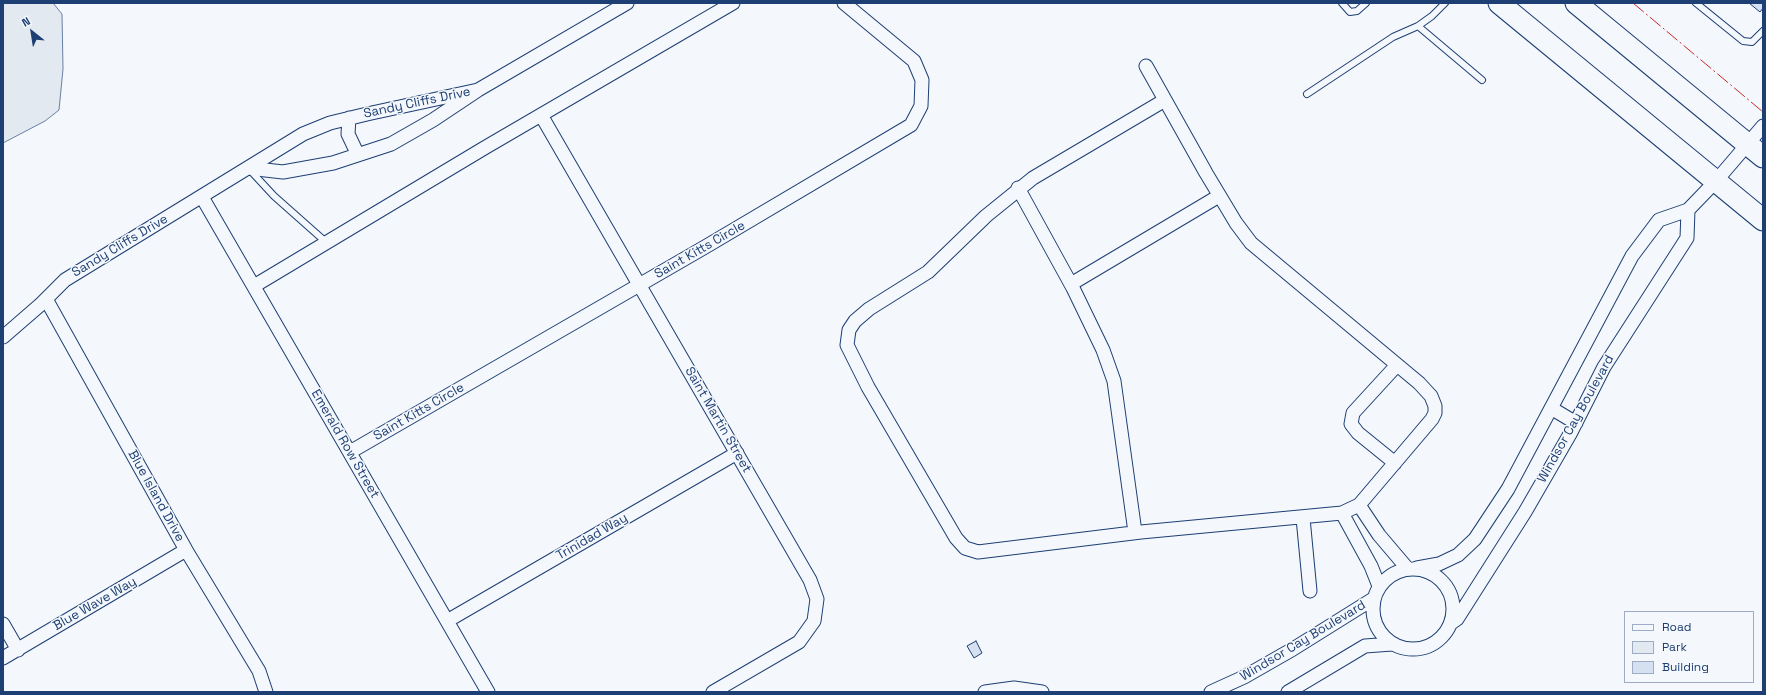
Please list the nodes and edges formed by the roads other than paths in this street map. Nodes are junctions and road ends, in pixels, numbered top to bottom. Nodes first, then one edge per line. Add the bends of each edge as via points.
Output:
1 (627, 3) edge
2 (733, 3) edge
3 (844, 3) edge
4 (1342, 3) edge
5 (1366, 3) edge
6 (1445, 3) edge
7 (1499, 3) edge
8 (1576, 3) edge
9 (1696, 3) edge
10 (1418, 26) junction
11 (1763, 31) edge
12 (1146, 66) dead end
13 (1482, 80) dead end
14 (478, 90) junction
15 (1307, 94) dead end
16 (1165, 100) junction
17 (541, 115) junction
18 (349, 118) junction
19 (1763, 126) edge
20 (1755, 151) edge
21 (358, 155) junction
22 (248, 168) junction
23 (1716, 181) junction
24 (1018, 188) junction
25 (1219, 196) junction
26 (202, 197) junction
27 (1688, 210) junction
28 (1763, 220) edge
29 (327, 242) junction
30 (1071, 284) junction
31 (640, 285) junction
32 (254, 286) junction
33 (46, 299) junction
34 (3, 337) edge
35 (1397, 364) junction
36 (1552, 408) junction
37 (1576, 422) junction
38 (350, 452) junction
39 (737, 453) junction
40 (1395, 462) junction
41 (1359, 505) junction
42 (1342, 513) junction
43 (1303, 518) junction
44 (1135, 532) junction
45 (186, 550) junction
46 (1412, 568) junction
47 (1379, 586) junction
48 (1310, 591) dead end
49 (1373, 599) junction
50 (447, 621) junction
51 (3, 624) edge
52 (1450, 624) junction
53 (1392, 644) junction
54 (18, 650) junction
55 (3, 658) edge
56 (266, 692) edge
57 (488, 692) edge
58 (713, 692) edge
59 (985, 692) edge
60 (1042, 692) edge
61 (1211, 692) edge
62 (1288, 692) edge

1 - 14 street, Sandy Cliffs Drive
2 - 17 street
3 - 31 street, Saint Kitts Circle via 914,61 922,80 920,106 911,125
4 - 5 lane via 1350,12 1357,11
6 - 10 lane
7 - 23 highway
8 - 20 highway
9 - 11 lane via 1743,41 1752,42
10 - 13 lane
10 - 15 lane via 1393,37
12 - 16 street
14 - 18 street, Sandy Cliffs Drive
14 - 21 street, Sandy Cliffs Drive via 391,144
16 - 24 street
16 - 25 street
17 - 29 street
17 - 31 street, Saint Martin Street
18 - 21 street via 348,134
18 - 22 street, Sandy Cliffs Drive via 303,134
19 - 20 street, Windsor Cay Boulevard
20 - 23 street, Windsor Cay Boulevard
21 - 22 street, Sandy Cliffs Drive via 332,163 283,172
22 - 26 street, Sandy Cliffs Drive
22 - 29 lane via 274,196
23 - 27 street, Windsor Cay Boulevard
23 - 28 highway
24 - 30 street
24 - 44 street via 928,272 869,309 855,321 849,330 847,345 868,387 956,538 965,548 978,552
25 - 30 street
25 - 35 street via 1251,243
26 - 32 street, Emerald Row Street
26 - 33 street, Sandy Cliffs Drive via 65,280
27 - 36 street, Windsor Cay Boulevard via 1659,220 1632,256
27 - 37 street, Windsor Cay Boulevard via 1687,238 1615,348
29 - 32 street
30 - 44 street via 1103,350 1114,381
31 - 38 street, Saint Kitts Circle
31 - 39 street, Saint Martin Street
32 - 38 street, Emerald Row Street
33 - 34 street, Sandy Cliffs Drive
33 - 45 street, Blue Island Drive
35 - 40 street via 1431,396 1435,413
35 - 40 street via 1353,412 1351,424 1358,433
36 - 37 street
36 - 46 street, Windsor Cay Boulevard via 1508,489 1475,539 1458,555 1439,564
37 - 52 street, Windsor Cay Boulevard via 1517,524 1457,619
38 - 50 street, Emerald Row Street
39 - 50 street, Trinidad Way
39 - 58 street, Saint Martin Street via 810,580 817,599 814,621 799,642
40 - 41 street
41 - 42 street
41 - 46 street via 1379,535
42 - 43 street
42 - 47 street
43 - 44 street
43 - 48 street
45 - 54 street, Blue Wave Way
45 - 56 street, Blue Island Drive via 259,671
46 - 47 street, Windsor Cay Boulevard via 1394,572
46 - 52 street via 1440,578 1447,588 1452,599 1453,612
47 - 49 street, Windsor Cay Boulevard
49 - 53 street, Windsor Cay Boulevard via 1375,625 1382,636
49 - 61 street, Windsor Cay Boulevard via 1293,649 1244,677
50 - 57 street, Emerald Row Street
51 - 54 street
52 - 53 street, Windsor Cay Boulevard via 1443,636 1426,647 1405,649
53 - 62 street, Windsor Cay Boulevard via 1365,646
54 - 55 street, Blue Wave Way
59 - 60 street via 1014,688

